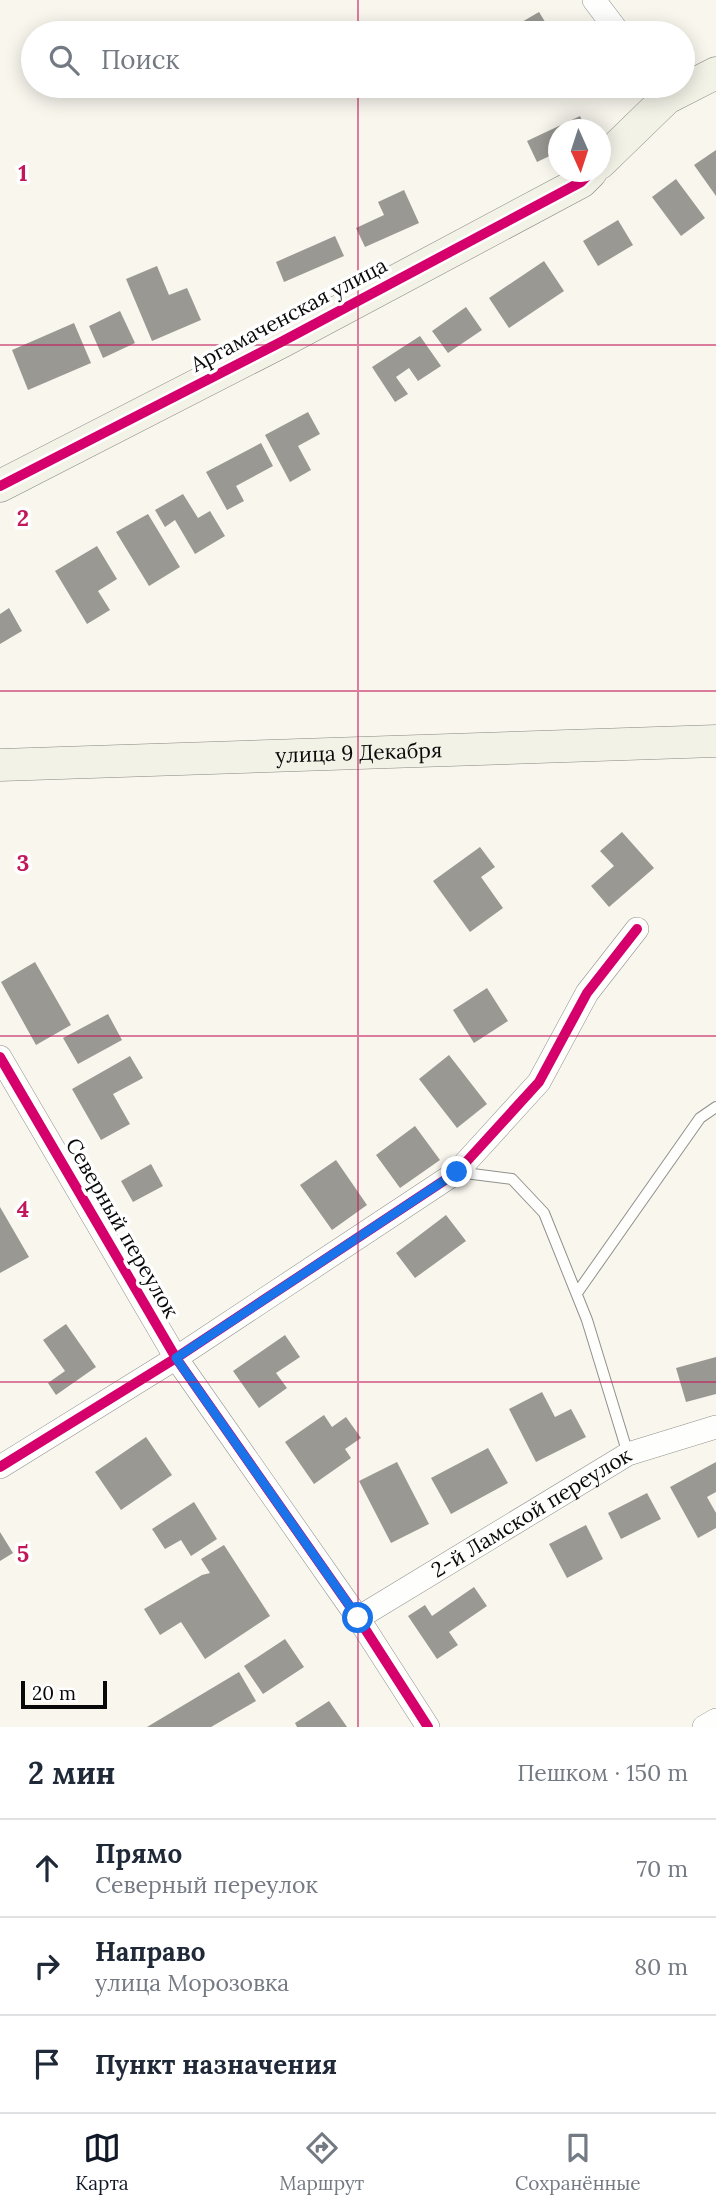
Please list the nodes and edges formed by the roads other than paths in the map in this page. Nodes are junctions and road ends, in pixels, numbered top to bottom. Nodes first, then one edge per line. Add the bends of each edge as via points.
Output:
1 (594, 0) edge
2 (610, 21) edge
3 (716, 73) edge
4 (695, 80) edge
5 (657, 98) edge
6 (611, 150) edge
7 (581, 182) edge
8 (0, 486) edge
9 (716, 741) edge
10 (0, 765) edge
11 (637, 929) dead end
12 (0, 1057) edge
13 (716, 1107) edge
14 (457, 1172) junction
15 (577, 1293) junction
16 (176, 1358) junction
17 (716, 1427) edge
18 (628, 1454) junction
19 (0, 1467) edge
20 (358, 1618) junction
21 (716, 1720) edge
22 (428, 1727) edge
23 (704, 1727) edge

1 - 2 street
3 - 4 street
5 - 6 street
7 - 8 street, Аргамаченская улица
9 - 10 street, улица 9 Декабря
11 - 14 street via 587,993 539,1082
12 - 16 street, Северный переулок
13 - 15 lane via 700,1118
14 - 15 lane via 512,1179 544,1213
14 - 16 street
15 - 18 lane
16 - 19 street
16 - 20 street, Северный переулок
17 - 18 street, 2-й Ламской переулок
18 - 20 street, 2-й Ламской переулок
20 - 22 street, Северный переулок
21 - 23 street

